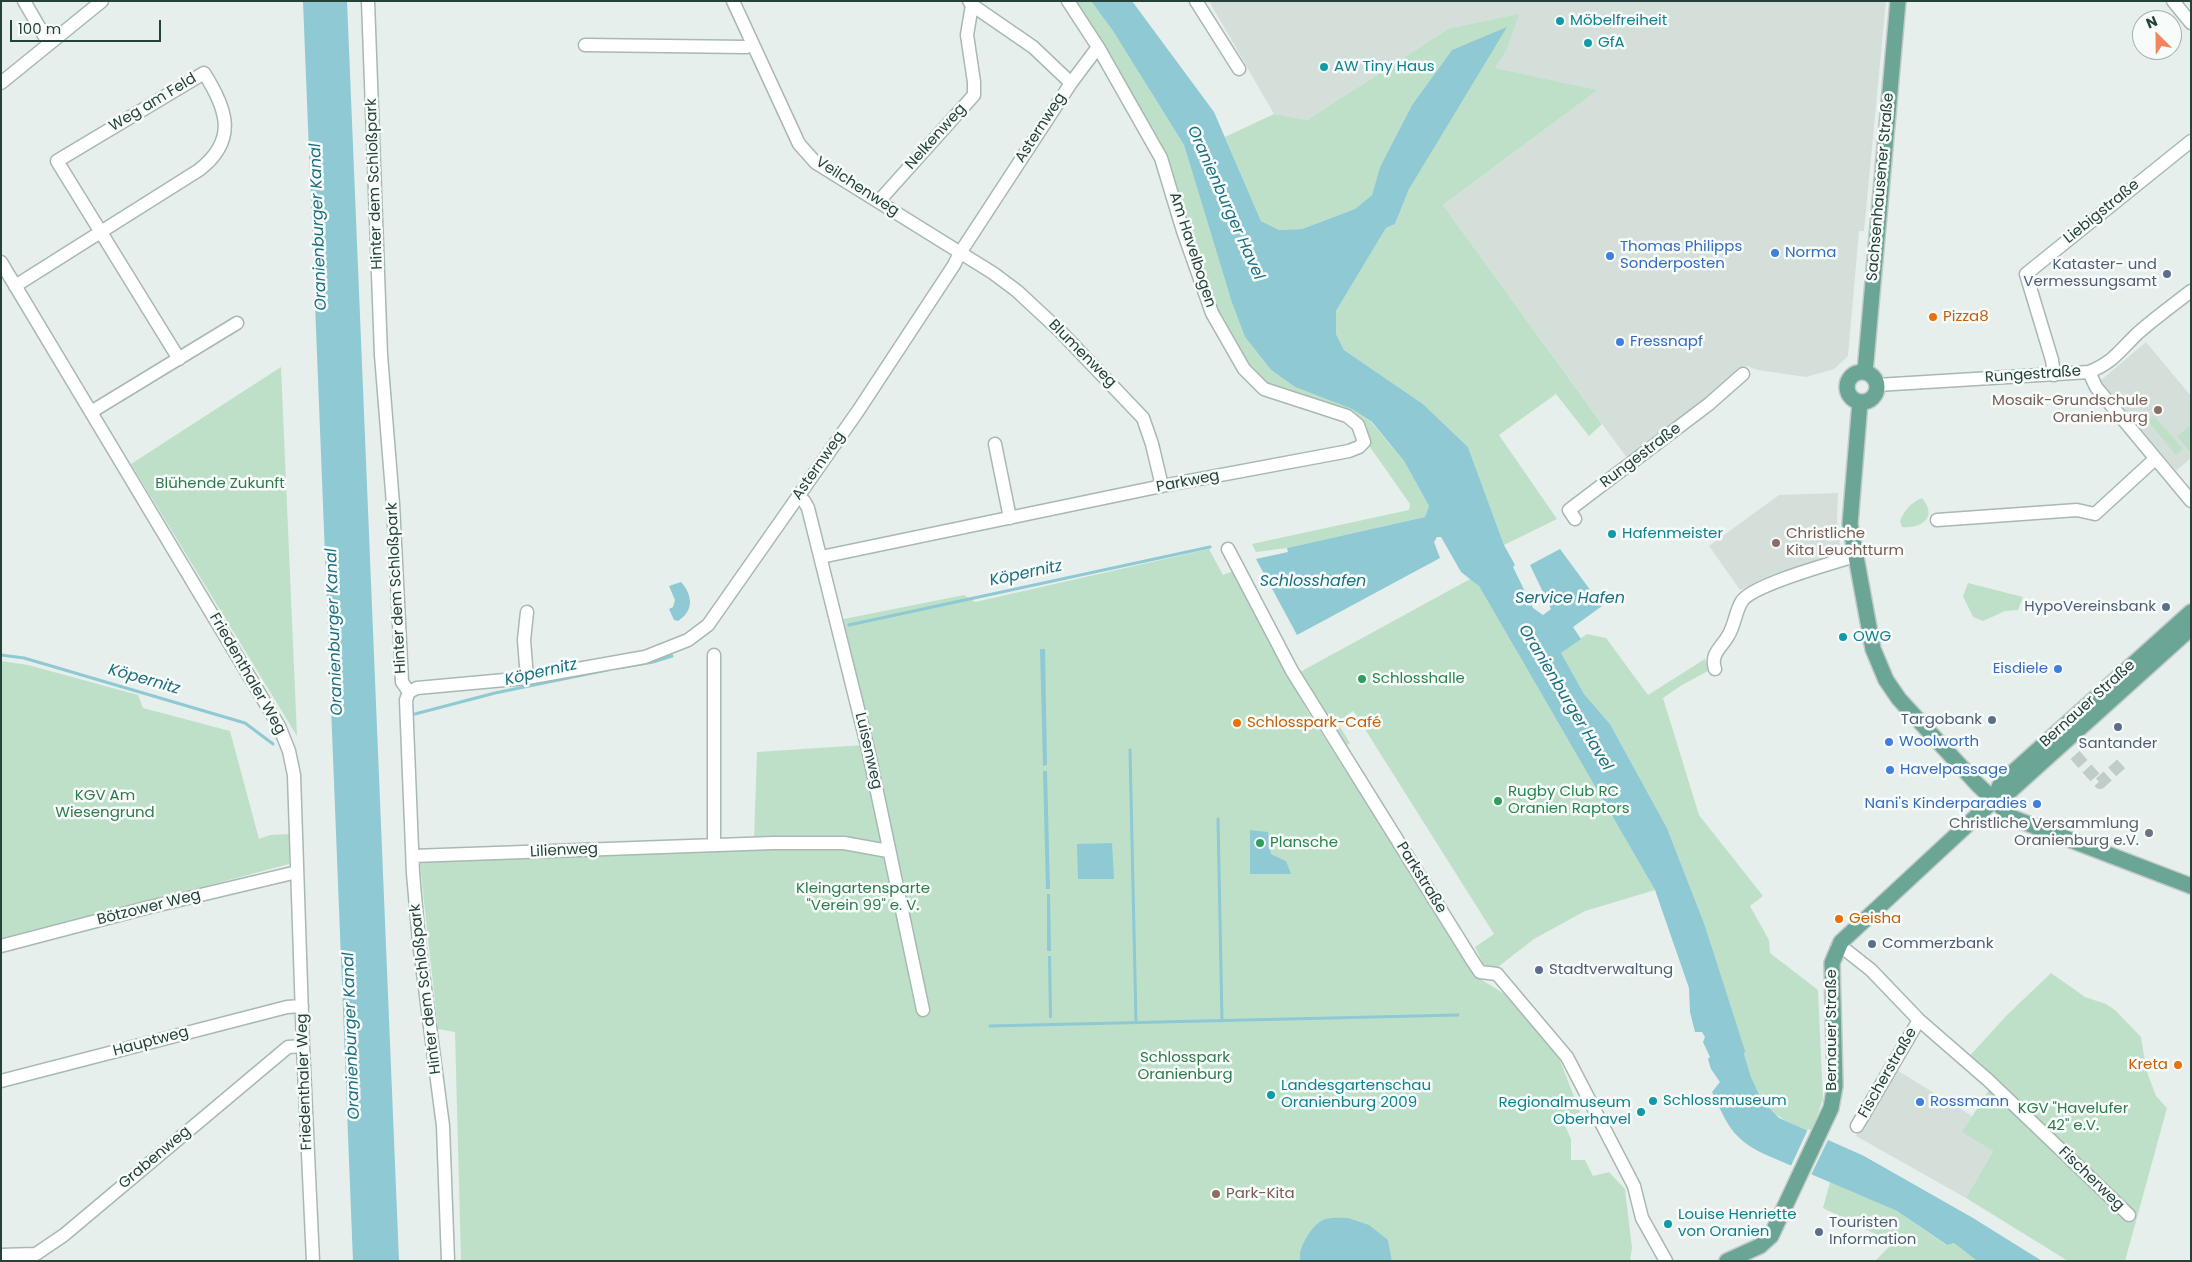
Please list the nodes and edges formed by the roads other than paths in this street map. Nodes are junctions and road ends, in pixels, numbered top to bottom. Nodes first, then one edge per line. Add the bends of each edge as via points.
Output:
1 (24, 1) edge
2 (102, 1) edge
3 (368, 1) edge
4 (733, 1) edge
5 (1068, 1) edge
6 (1196, 1) edge
7 (1898, 1) edge
8 (2173, 1) edge
9 (970, 3) edge
10 (2191, 23) edge
11 (49, 44) junction
12 (585, 45) dead end
13 (753, 45) junction
14 (1098, 46) junction
15 (1239, 69) dead end
16 (1, 83) edge
17 (1071, 83) junction
18 (2191, 141) edge
19 (879, 201) junction
20 (102, 232) junction
21 (960, 253) junction
22 (1, 262) edge
23 (15, 286) junction
24 (2191, 291) edge
25 (237, 323) dead end
26 (178, 359) junction
27 (1865, 372) junction
28 (2089, 372) junction
29 (1744, 374) dead end
30 (2054, 375) junction
31 (1877, 385) junction
32 (1860, 402) junction
33 (91, 412) junction
34 (1364, 442) joint
35 (995, 444) dead end
36 (2155, 459) junction
37 (1162, 486) junction
38 (798, 497) junction
39 (2191, 501) edge
40 (1010, 518) junction
41 (1575, 519) dead end
42 (1937, 520) dead end
43 (1228, 549) dead end
44 (1855, 556) junction
45 (821, 557) junction
46 (527, 612) dead end
47 (2191, 612) edge
48 (2191, 628) edge
49 (714, 656) dead end
50 (1715, 670) dead end
51 (528, 678) junction
52 (409, 692) junction
53 (1993, 801) junction
54 (714, 844) junction
55 (888, 851) junction
56 (413, 856) junction
57 (297, 872) junction
58 (2191, 886) edge
59 (1, 946) edge
60 (1837, 947) junction
61 (302, 1006) junction
62 (923, 1010) dead end
63 (1919, 1020) junction
64 (302, 1046) junction
65 (1988, 1080) joint
66 (1, 1081) edge
67 (1857, 1126) dead end
68 (2129, 1215) dead end
69 (1, 1255) edge
70 (1729, 1260) edge
71 (313, 1261) edge
72 (448, 1261) edge
73 (1666, 1261) edge

1 - 11 street
2 - 11 street
3 - 52 street, Hinter dem Schloßpark via 382,355 402,682
4 - 13 street, Veilchenweg
5 - 14 street, Am Havelbogen
6 - 15 street
7 - 27 main road, Sachsenhausener Straße
8 - 10 street
9 - 17 street via 1033,47
9 - 19 street, Nelkenweg via 967,35 974,95
11 - 16 street
12 - 13 street
13 - 19 street, Veilchenweg via 799,144 816,163
14 - 17 street, Asternweg
14 - 34 street, Am Havelbogen via 1161,158 1212,313 1244,369 1264,389 1347,416 1358,425
17 - 21 street, Asternweg
18 - 30 street, Liebigstraße via 2026,274
19 - 21 street, Veilchenweg
20 - 20 street, Weg am Feld via 57,161 204,73 216,93 225,123 219,152 199,170
20 - 23 street, Weg am Feld
20 - 26 street
21 - 37 street, Blumenweg via 1017,291 1132,405 1149,432
21 - 38 street, Asternweg
22 - 23 street, Friedenthaler Weg
23 - 33 street, Friedenthaler Weg
24 - 28 street, Rungestraße via 2105,365
25 - 26 street
26 - 33 street
27 - 31 main road
27 - 32 main road via 1856,373 1848,383 1849,394
28 - 30 street, Rungestraße
28 - 36 street via 2096,388
29 - 41 street, Rungestraße via 1568,510
30 - 31 street, Rungestraße
31 - 32 main road via 1873,398
32 - 44 main road via 1850,524
33 - 57 street, Friedenthaler Weg via 279,726 294,775
34 - 37 street, Parkweg via 1349,451
35 - 40 street
36 - 39 street
36 - 42 street via 2095,514 2077,510
37 - 40 street, Parkweg
38 - 45 street, Luisenweg via 808,508
38 - 51 street, Asternweg via 720,610 698,634 645,657
40 - 45 street, Parkweg
43 - 73 street, Parkstraße via 1292,671 1480,972 1497,974 1567,1057 1634,1186 1642,1218
44 - 50 street via 1783,580 1742,600 1727,638 1714,654
44 - 53 main road via 1872,644 1886,680 1899,699
45 - 55 street, Luisenweg via 868,749
46 - 51 street via 524,640
47 - 53 main road, Bernauer Straße via 2001,783
48 - 53 main road, Bernauer Straße via 2009,792
49 - 54 street
51 - 52 street, Asternweg via 417,688
52 - 56 street, Hinter dem Schloßpark via 406,700
53 - 58 main road via 2013,818
53 - 60 main road, Bernauer Straße
54 - 55 street, Lilienweg via 844,843
54 - 56 street, Lilienweg
55 - 62 street, Luisenweg
56 - 72 street, Hinter dem Schloßpark via 419,942 443,1126
57 - 59 street, Bötzower Weg
57 - 61 street, Friedenthaler Weg
60 - 63 street, Fischerstraße via 1871,970
60 - 70 main road, Bernauer Straße via 1831,972 1835,1086 1830,1108 1771,1236 1760,1246
61 - 64 street, Friedenthaler Weg
61 - 66 street, Hauptweg via 287,1007
63 - 65 street, Fischerstraße
63 - 67 street, Fischerstraße
64 - 69 street, Grabenweg via 288,1047 64,1235 36,1254
64 - 71 street, Friedenthaler Weg
65 - 68 street, Fischerweg

